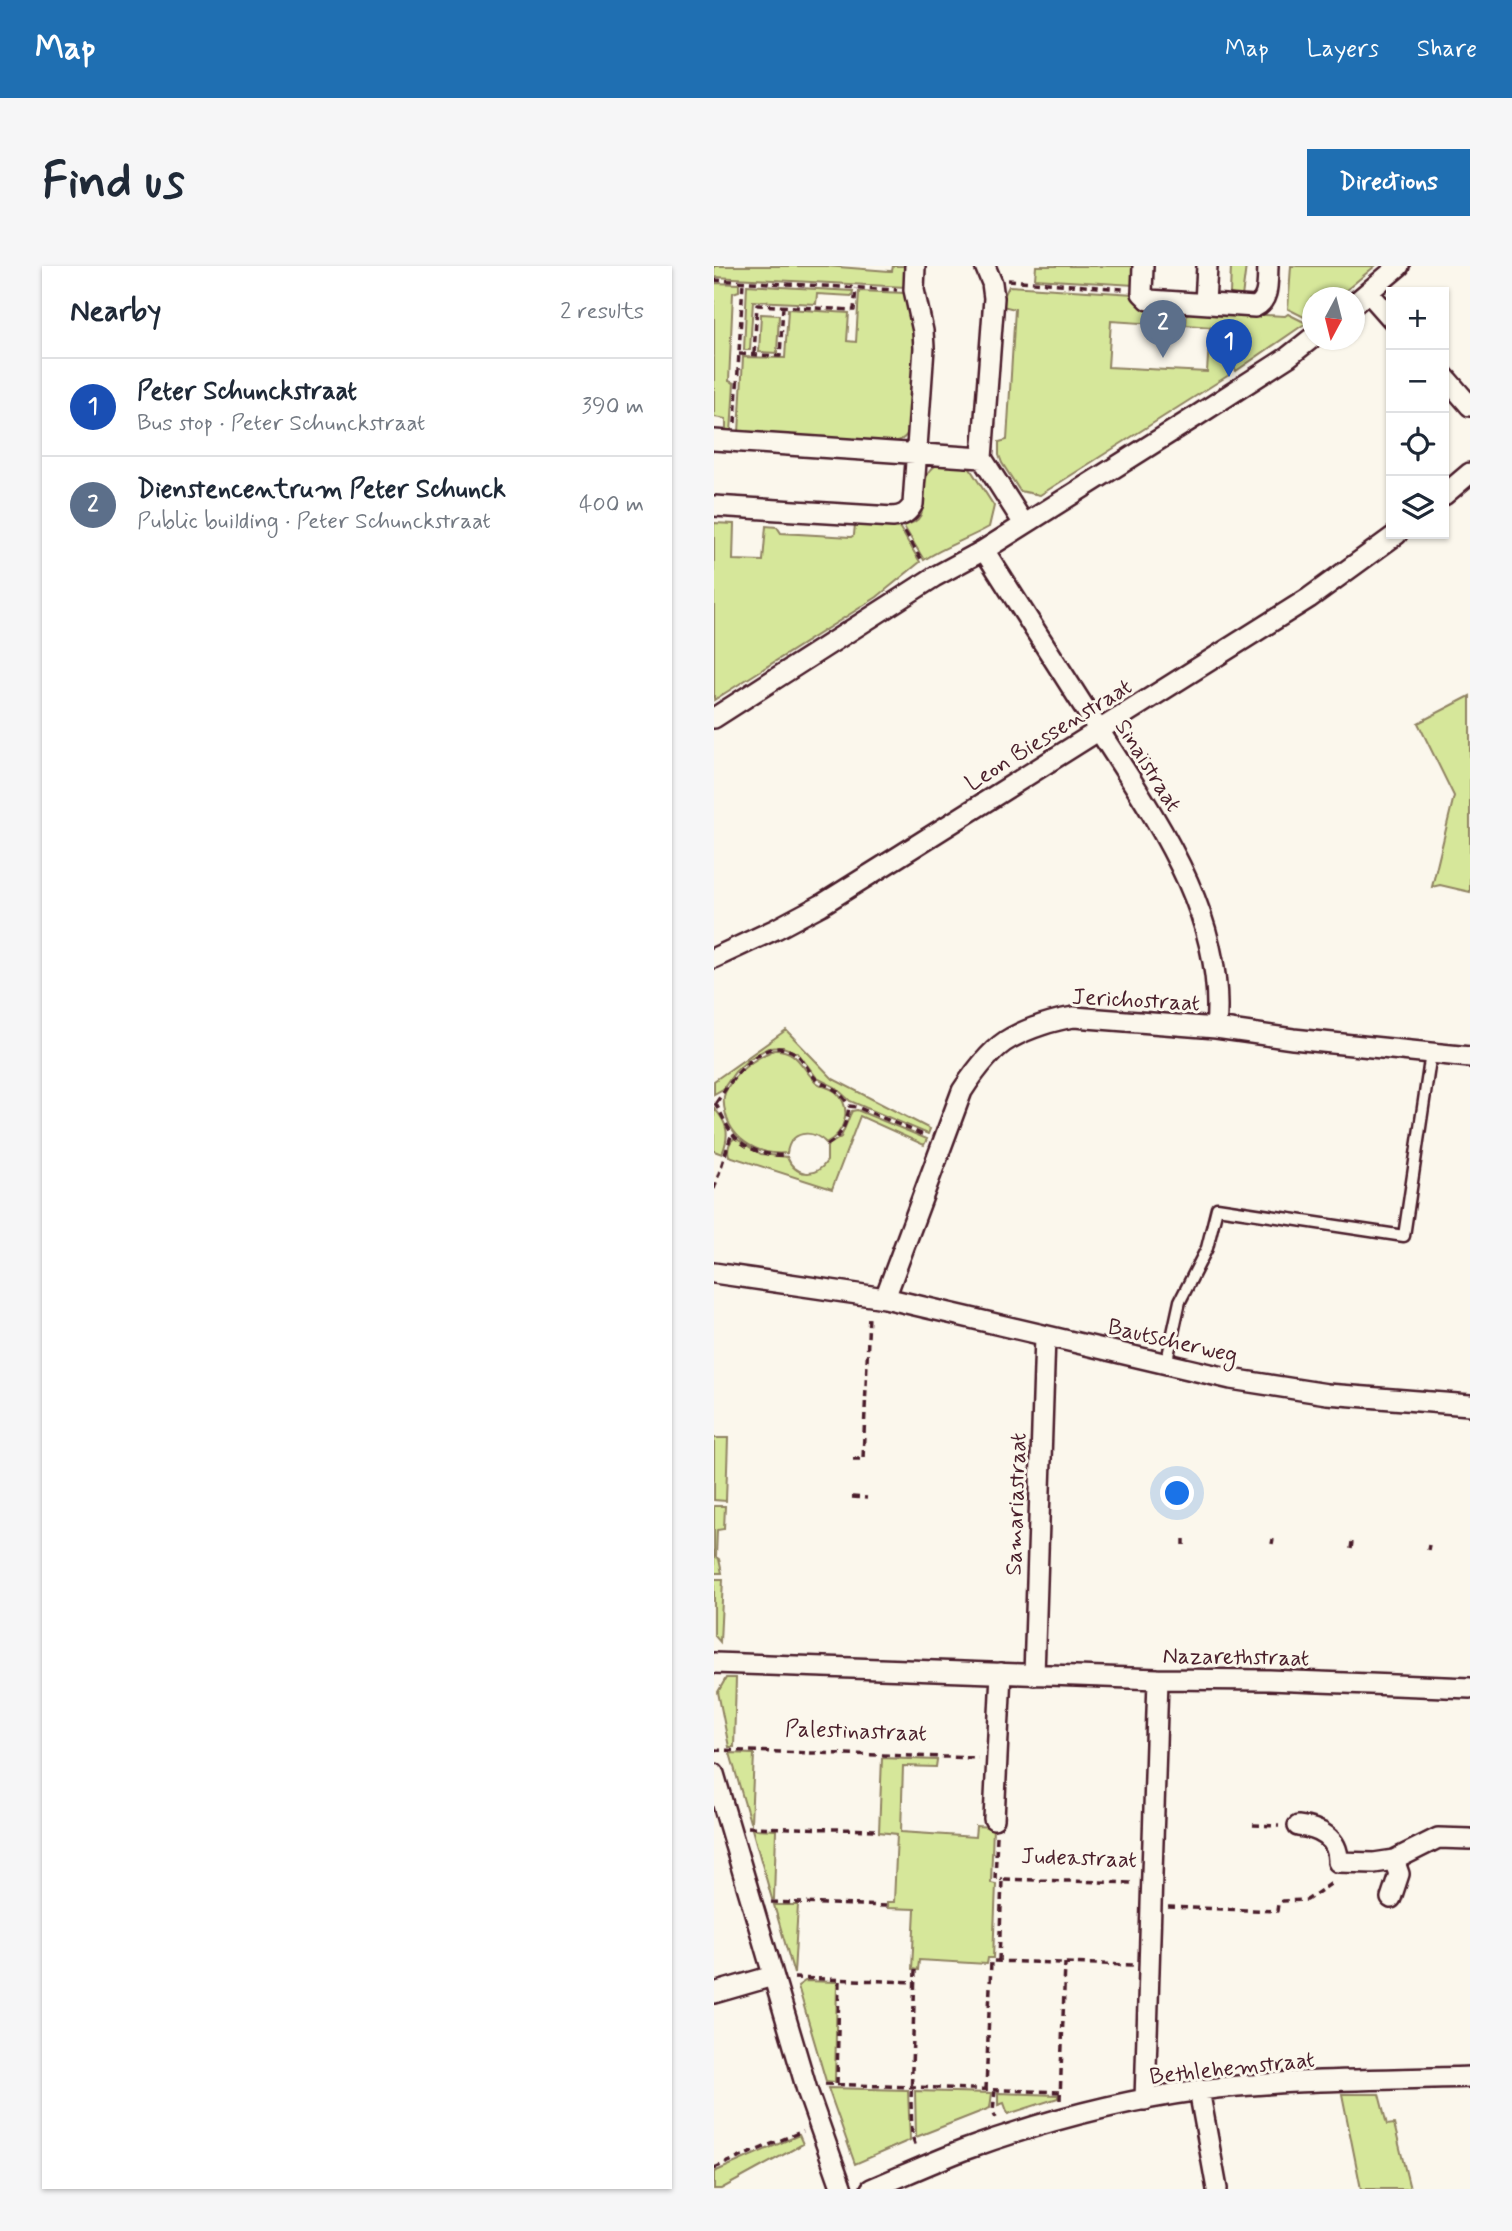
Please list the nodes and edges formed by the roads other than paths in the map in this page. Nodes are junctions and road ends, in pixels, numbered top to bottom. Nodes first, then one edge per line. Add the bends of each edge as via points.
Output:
1 (915, 266) edge
2 (1143, 266) edge
3 (1207, 266) edge
4 (1268, 266) edge
5 (1399, 266) edge
6 (988, 273) edge
7 (1365, 295) edge
8 (1365, 300) edge
9 (1205, 303) junction
10 (1386, 315) edge
11 (1302, 346) edge
12 (1449, 382) edge
13 (1470, 406) edge
14 (714, 440) edge
15 (918, 453) junction
16 (982, 458) junction
17 (1470, 473) edge
18 (1449, 491) edge
19 (714, 506) edge
20 (1024, 524) junction
21 (1390, 539) edge
22 (984, 550) junction
23 (714, 718) edge
24 (1100, 732) junction
25 (714, 958) edge
26 (1216, 1028) junction
27 (1431, 1053) junction
28 (1470, 1057) edge
29 (714, 1273) edge
30 (877, 1296) junction
31 (1045, 1336) junction
32 (1166, 1364) junction
33 (1470, 1405) edge
34 (714, 1663) edge
35 (1001, 1673) junction
36 (1034, 1675) junction
37 (1158, 1679) junction
38 (1470, 1688) edge
39 (714, 1774) edge
40 (994, 1819) road end
41 (1298, 1826) road end
42 (1470, 1839) edge
43 (1394, 1860) junction
44 (1391, 1898) dead end
45 (773, 1976) junction
46 (714, 1993) edge
47 (1470, 2077) edge
48 (1199, 2090) junction
49 (1145, 2100) junction
50 (842, 2189) edge
51 (871, 2189) edge
52 (1217, 2189) edge

1 - 15 street via 914,290 924,348
2 - 9 street via 1142,293 1149,300
3 - 9 street
4 - 9 street via 1262,304
5 - 7 street
6 - 16 street via 994,298
8 - 10 street
11 - 20 street
12 - 13 street
14 - 15 street
15 - 16 street
15 - 19 street via 913,504 899,516
16 - 20 street
17 - 18 street
20 - 22 street
21 - 24 street, Leon Biessenstraat via 1310,598
22 - 23 street
22 - 24 street, Sinaïstraat
24 - 25 street, Leon Biessenstraat via 821,905
24 - 26 street, Sinaïstraat via 1157,822 1190,886 1212,958
26 - 27 street, Jerichostraat
26 - 30 street, Jerichostraat via 1074,1017 1009,1038 962,1091
27 - 28 street, Jerichostraat
27 - 32 lane via 1404,1236 1217,1208 1207,1248 1180,1301
29 - 30 street, Bautscherweg
30 - 31 street, Bautscherweg
31 - 32 street, Bautscherweg
31 - 36 street, Samariastraat
32 - 33 street, Bautscherweg via 1327,1394
34 - 35 street, Nazarethstraat
35 - 36 street, Nazarethstraat
35 - 40 street
36 - 37 street, Nazarethstraat
37 - 38 street, Nazarethstraat
37 - 49 street, Judeastraat
39 - 45 street
41 - 43 street via 1323,1832 1336,1846 1338,1862
42 - 43 street via 1438,1838
43 - 44 street via 1399,1874
45 - 46 street
45 - 50 street
47 - 48 street, Bethlehemstraat
48 - 49 street, Bethlehemstraat
48 - 52 street
49 - 51 street, Bethlehemstraat via 1056,2120

